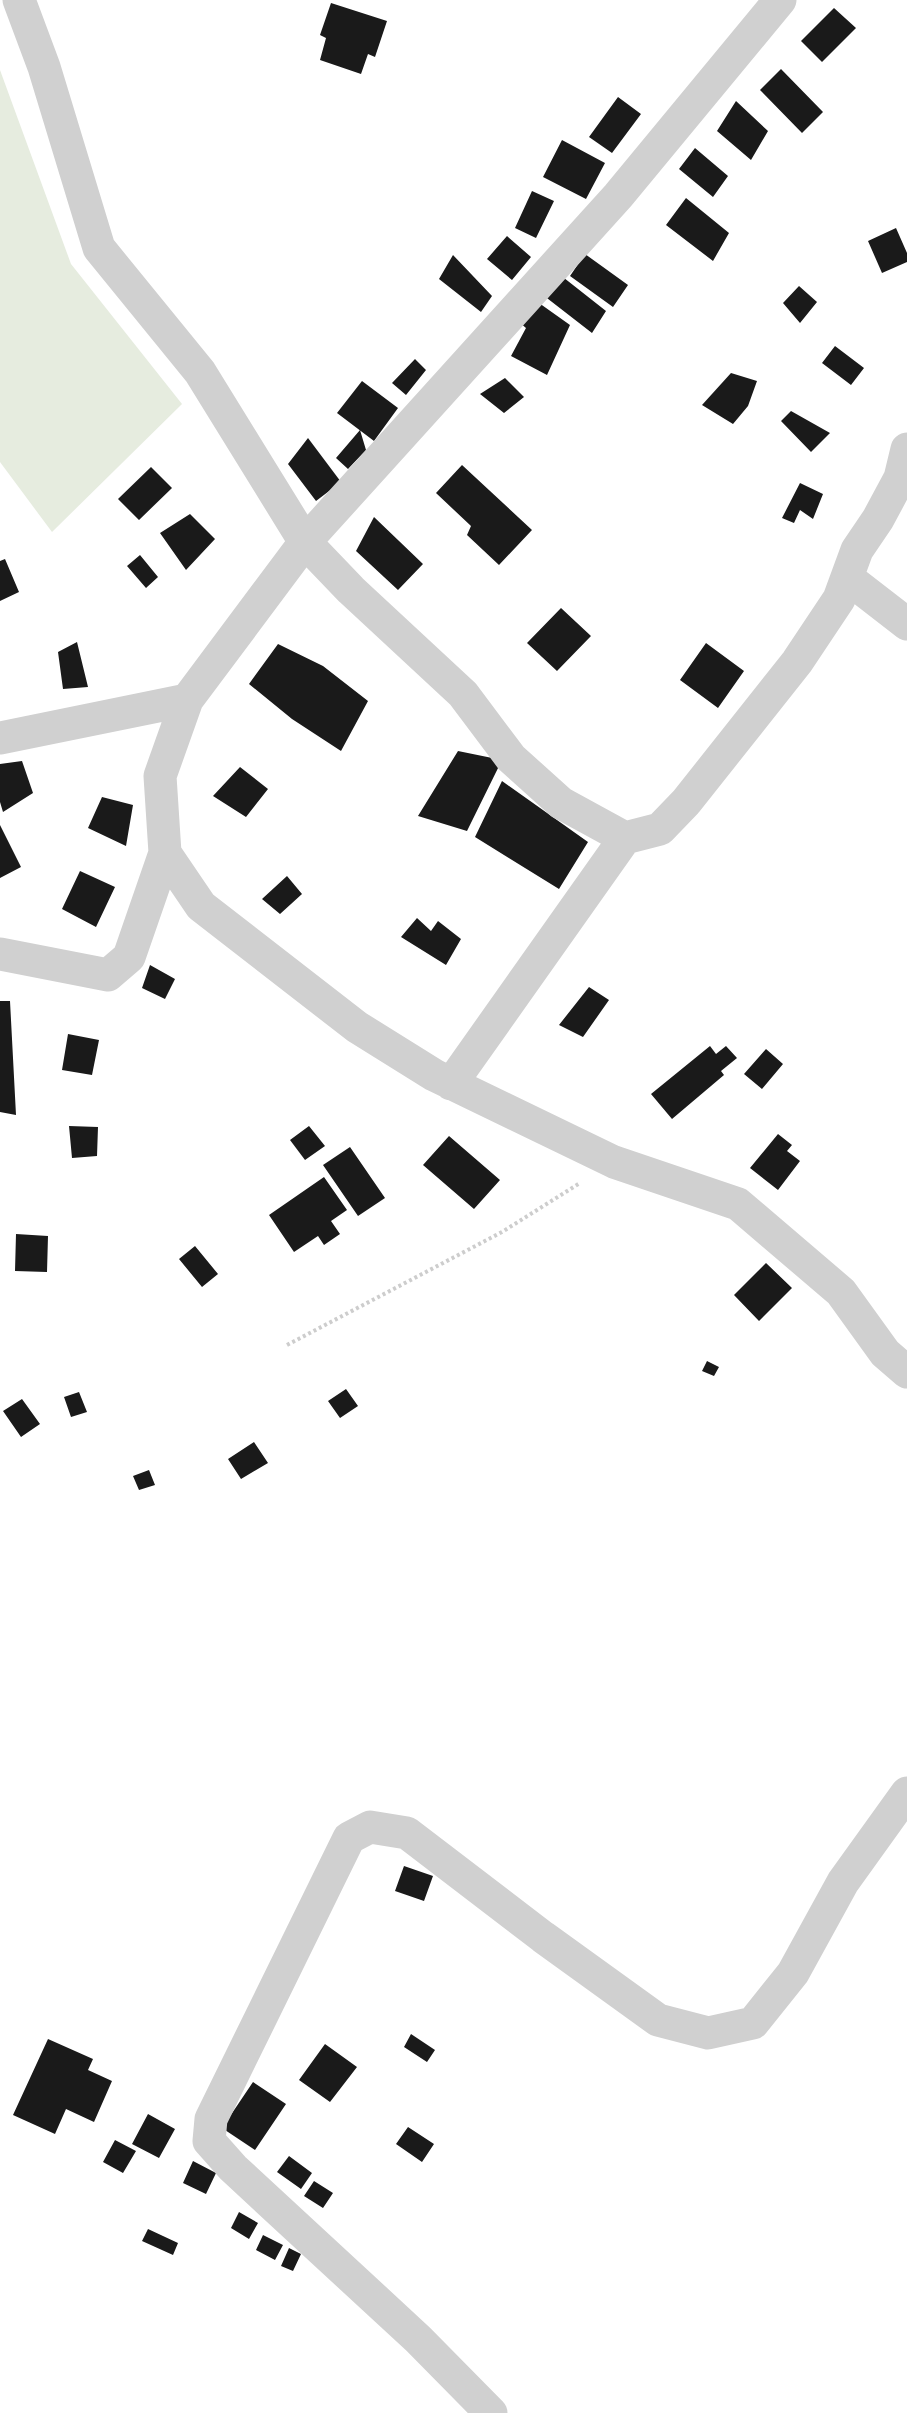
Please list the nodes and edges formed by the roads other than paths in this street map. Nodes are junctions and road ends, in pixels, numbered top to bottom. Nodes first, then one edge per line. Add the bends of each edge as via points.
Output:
1 (19, 0) edge
2 (780, 0) edge
3 (907, 449) edge
4 (305, 542) junction
5 (849, 579) junction
6 (907, 624) edge
7 (187, 700) junction
8 (0, 738) edge
9 (626, 838) junction
10 (165, 853) junction
11 (0, 954) edge
12 (451, 1084) junction
13 (907, 1372) edge
14 (907, 1793) edge
15 (491, 2413) edge

1 - 4 street via 44,67 99,248 200,372
2 - 4 street via 618,195
3 - 5 street via 900,478 857,550
4 - 7 street
4 - 9 street via 463,694 519,765 561,803
5 - 6 street
5 - 9 street via 797,662 686,802 660,829
7 - 8 street
7 - 10 street via 160,776
9 - 12 street
10 - 11 street via 129,957 108,975
10 - 12 street via 201,906 248,944 357,1027
12 - 13 street via 614,1162 738,1204 841,1292 885,1353
14 - 15 street via 843,1882 793,1973 753,2023 708,2033 658,2020 407,1833 370,1827 349,1838 211,2119 209,2141 232,2168 418,2339

